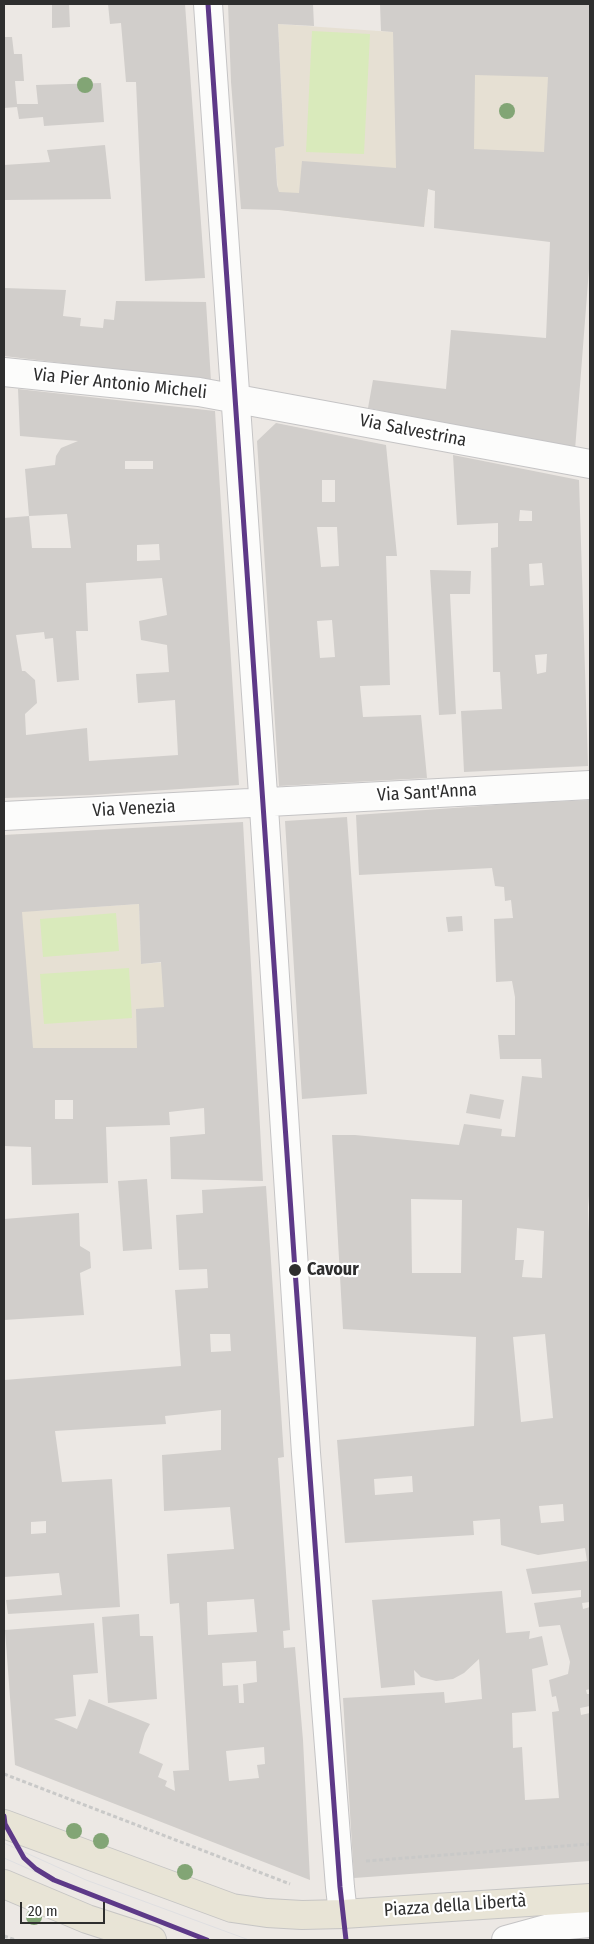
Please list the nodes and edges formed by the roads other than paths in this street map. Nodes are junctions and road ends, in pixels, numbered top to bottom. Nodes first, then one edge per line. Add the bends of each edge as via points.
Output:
1 (208, 4) edge
2 (4, 372) edge
3 (236, 398) junction
4 (590, 464) edge
5 (590, 785) edge
6 (264, 802) junction
7 (4, 816) edge
8 (4, 1824) edge
9 (4, 1884) edge
10 (590, 1898) edge
11 (332, 1914) junction
12 (590, 1923) edge
13 (152, 1940) edge
14 (506, 1940) edge

1 - 3 street
2 - 3 street, Via Pier Antonio Micheli
3 - 4 street, Via Salvestrina
3 - 6 street
5 - 6 street, Via Sant'Anna
6 - 7 street, Via Venezia
6 - 11 street via 306,1453 340,1887
8 - 11 main road, Piazza della Libertà via 232,1908 267,1913
9 - 13 main road via 87,1919
10 - 11 main road, Piazza della Libertà
12 - 14 street, Piazza della Libertà via 557,1926

